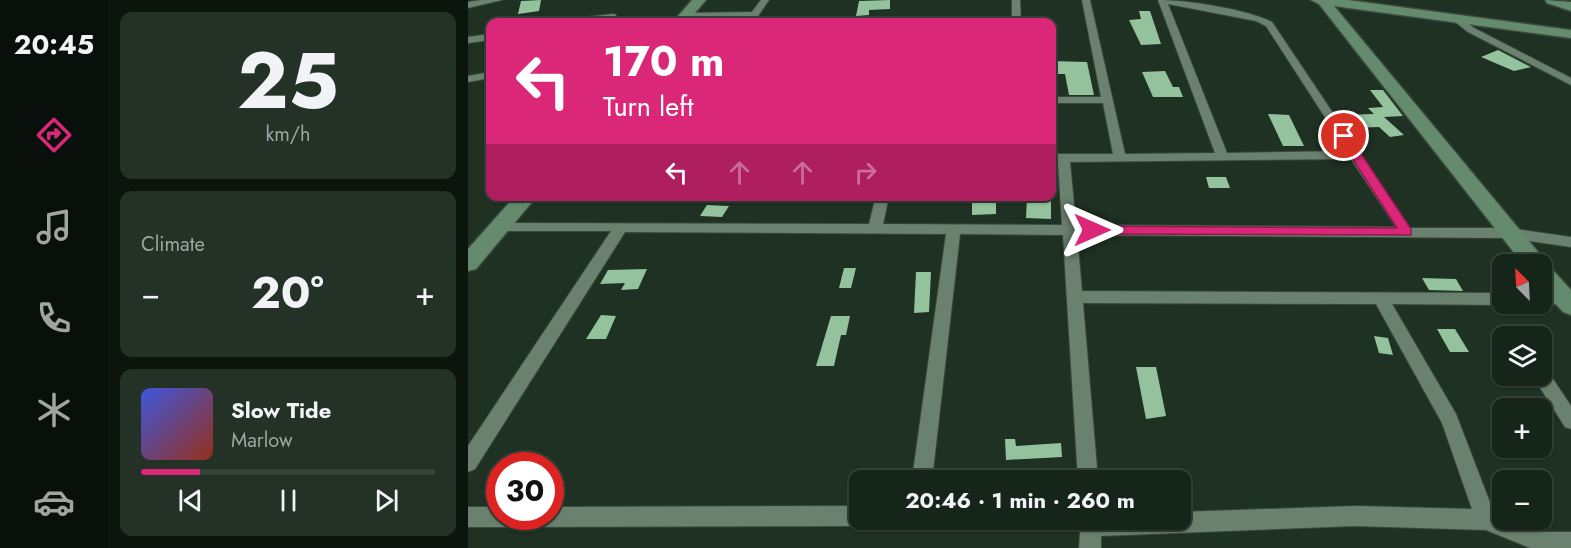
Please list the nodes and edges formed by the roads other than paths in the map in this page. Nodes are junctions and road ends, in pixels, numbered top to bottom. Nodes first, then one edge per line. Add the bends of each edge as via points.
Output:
1 (498, 0) edge
2 (699, 0) edge
3 (765, 0) edge
4 (1016, 0) edge
5 (1086, 0) edge
6 (1162, 0) edge
7 (1318, 0) edge
8 (1552, 0) edge
9 (1323, 1) edge
10 (474, 3) edge
11 (1571, 7) edge
12 (684, 18) edge
13 (754, 18) edge
14 (1017, 18) edge
15 (1457, 19) junction
16 (1571, 34) edge
17 (486, 38) edge
18 (468, 40) edge
19 (486, 76) edge
20 (468, 79) edge
21 (1571, 82) edge
22 (1056, 100) edge
23 (1107, 100) junction
24 (1356, 155) junction
25 (1222, 156) junction
26 (1120, 157) junction
27 (1058, 158) edge
28 (522, 201) edge
29 (882, 201) edge
30 (500, 226) junction
31 (621, 227) junction
32 (875, 229) junction
33 (954, 229) junction
34 (1070, 230) junction
35 (1406, 232) junction
36 (1508, 232) junction
37 (1571, 242) edge
38 (1527, 254) edge
39 (468, 263) edge
40 (1075, 297) junction
41 (1380, 298) junction
42 (1492, 299) edge
43 (1548, 386) edge
44 (1571, 421) edge
45 (468, 463) edge
46 (923, 470) edge
47 (1087, 470) edge
48 (849, 516) edge
49 (468, 517) edge
50 (1191, 520) edge
51 (1486, 520) junction
52 (1091, 530) edge
53 (1571, 543) edge
54 (1090, 548) edge

1 - 10 street
2 - 12 street
3 - 13 street
4 - 14 street
5 - 23 street
6 - 24 street via 1269,24
6 - 25 street
7 - 9 street
8 - 11 street
9 - 15 street
9 - 36 street
15 - 16 street
15 - 21 street
17 - 18 street
19 - 20 street
22 - 23 street
23 - 26 street
24 - 25 street
24 - 35 street
25 - 26 street
26 - 27 street
27 - 34 street
28 - 30 street
29 - 32 street
30 - 31 street
30 - 39 street
31 - 32 street
31 - 45 street
32 - 33 street
33 - 34 street
33 - 46 street
34 - 35 street
34 - 40 street
35 - 36 street
36 - 37 street
36 - 38 street
40 - 41 street
40 - 47 street
41 - 42 street
41 - 51 street via 1449,420
43 - 44 street
48 - 49 street
50 - 51 street via 1355,516
51 - 53 street via 1544,543
52 - 54 street

